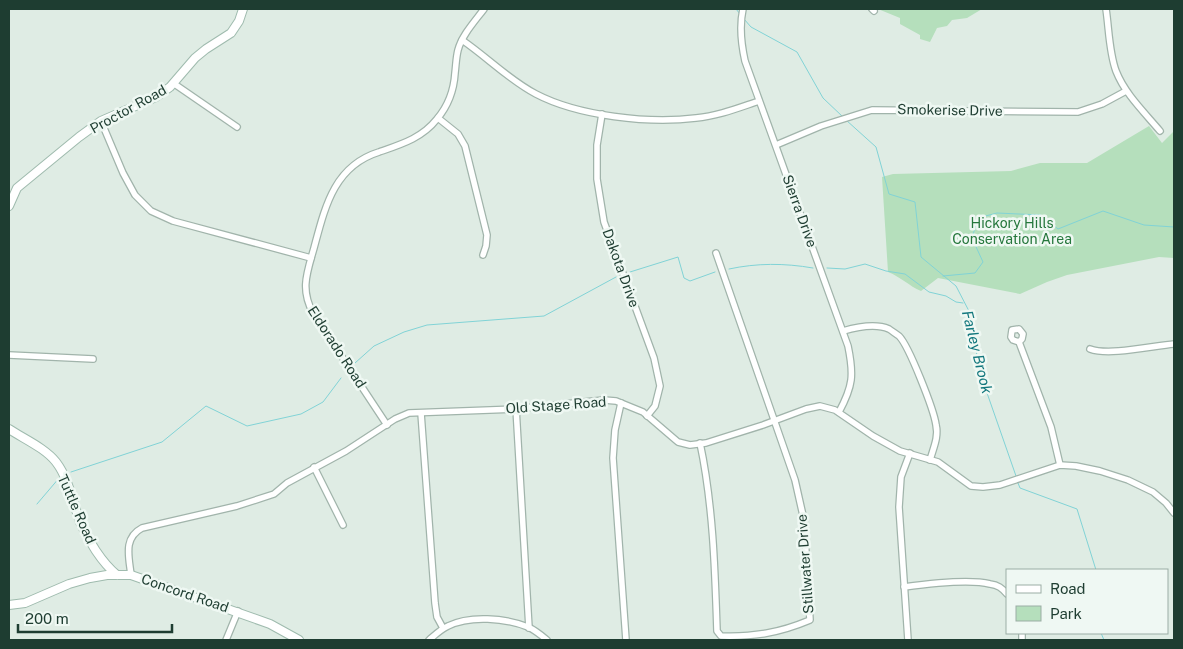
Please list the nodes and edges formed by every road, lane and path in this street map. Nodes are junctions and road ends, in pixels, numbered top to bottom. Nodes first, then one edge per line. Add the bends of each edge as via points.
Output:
1 (243, 9) edge
2 (484, 9) edge
3 (743, 9) edge
4 (1106, 9) edge
5 (462, 40) junction
6 (173, 83) junction
7 (1126, 91) junction
8 (759, 101) junction
9 (602, 114) junction
10 (438, 118) junction
11 (101, 121) junction
12 (238, 127) dead end
13 (1160, 131) dead end
14 (776, 145) junction
15 (11, 196) edge
16 (9, 206) edge
17 (716, 253) dead end
18 (483, 255) dead end
19 (311, 258) junction
20 (843, 331) junction
21 (1019, 342) dead end
22 (1174, 344) edge
23 (1090, 349) dead end
24 (9, 355) edge
25 (94, 359) dead end
26 (621, 403) junction
27 (516, 408) junction
28 (421, 412) junction
29 (839, 412) junction
30 (647, 416) junction
31 (774, 421) junction
32 (387, 425) junction
33 (9, 429) edge
34 (700, 444) junction
35 (910, 453) junction
36 (930, 460) junction
37 (1060, 465) junction
38 (314, 467) junction
39 (1174, 513) edge
40 (343, 525) dead end
41 (118, 575) junction
42 (131, 575) junction
43 (904, 587) junction
44 (1006, 593) edge
45 (9, 605) edge
46 (238, 612) junction
47 (443, 628) junction
48 (529, 628) junction
49 (226, 640) edge
50 (299, 640) edge
51 (429, 640) edge
52 (547, 640) edge
53 (626, 640) edge
54 (908, 640) edge

1 - 6 main road, Proctor Road via 231,33 195,58
2 - 5 street, Eldorado Road
3 - 8 street, Sierra Drive via 741,43
4 - 7 street via 1116,69
5 - 9 street via 536,94
5 - 10 street, Eldorado Road via 456,57 453,88
6 - 11 main road, Proctor Road via 156,97
6 - 12 street
7 - 13 street
7 - 14 street, Smokerise Drive via 1078,112 872,110
8 - 9 street via 724,114 697,118 656,120
8 - 14 street, Sierra Drive
9 - 30 street, Dakota Drive via 597,162 604,222 654,358 660,386 655,406
10 - 18 street via 458,134 468,153 487,235
10 - 19 street, Eldorado Road via 416,138 369,156 343,176 328,199
11 - 15 main road, Proctor Road via 33,174
11 - 19 street via 123,174 135,195 151,211 173,221
14 - 20 street, Sierra Drive
15 - 16 main road, Proctor Road
17 - 31 street
19 - 32 street, Eldorado Road via 305,284 308,304
20 - 29 street, Sierra Drive via 853,368 846,400
20 - 36 street via 874,326 899,336 919,376 937,426
21 - 37 street via 1053,434
22 - 23 street via 1102,352
24 - 25 street
26 - 27 street, Old Stage Road via 604,400
26 - 30 street, Old Stage Road
26 - 53 street via 613,458
27 - 28 street, Old Stage Road
27 - 48 street
28 - 32 street, Old Stage Road via 409,413
28 - 47 street via 435,603
29 - 31 street, Old Stage Road via 820,406
29 - 35 street, Old Stage Road via 873,436
30 - 34 street, Old Stage Road via 678,442
31 - 34 street, Old Stage Road
31 - 34 street, Stillwater Drive via 795,480 804,520 810,620 788,630 772,634 721,636 718,631 709,500
32 - 38 street, Old Stage Road
33 - 41 main road, Tuttle Road via 55,462 81,524 103,560
35 - 36 street, Old Stage Road
35 - 43 street via 899,493
36 - 37 street, Old Stage Road via 938,462 971,486 984,487 1000,485
37 - 39 street, Old Stage Road via 1128,480 1153,492
38 - 40 street
38 - 42 street, Old Stage Road via 274,494 135,532 129,541
41 - 42 main road, Concord Road
41 - 45 main road, Concord Road via 90,578 25,603
42 - 46 main road, Concord Road
43 - 44 street via 977,582 991,584
43 - 54 street
46 - 49 street
46 - 50 main road, Concord Road
47 - 48 street via 457,622 480,620
47 - 51 street
48 - 52 street

